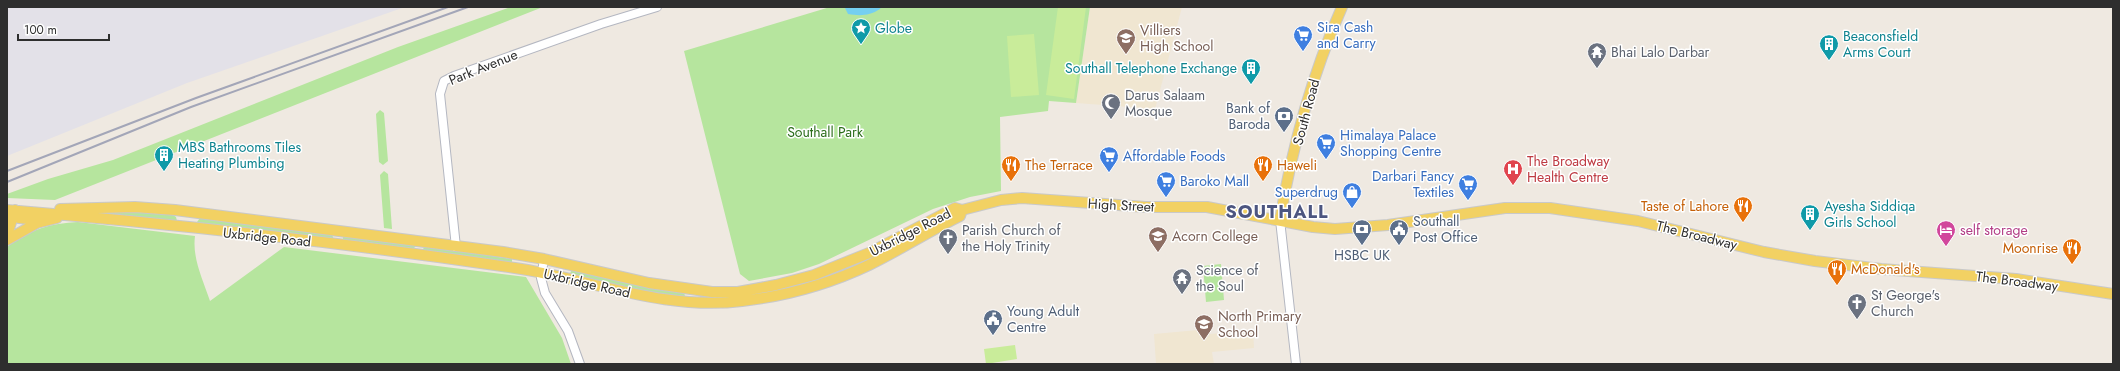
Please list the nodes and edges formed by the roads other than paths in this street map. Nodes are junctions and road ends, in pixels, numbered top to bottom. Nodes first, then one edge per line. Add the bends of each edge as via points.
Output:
1 (657, 7) edge
2 (1342, 7) edge
3 (11, 210) edge
4 (962, 210) junction
5 (198, 213) junction
6 (67, 216) junction
7 (47, 220) junction
8 (1280, 220) junction
9 (196, 228) junction
10 (332, 230) junction
11 (7, 235) edge
12 (7, 240) edge
13 (420, 242) junction
14 (330, 244) junction
15 (456, 247) junction
16 (419, 254) junction
17 (544, 259) junction
18 (853, 260) junction
19 (857, 270) junction
20 (542, 273) junction
21 (690, 289) junction
22 (2113, 294) edge
23 (689, 302) junction
24 (580, 364) edge
25 (1296, 364) edge

1 - 15 street, Park Avenue via 548,42 444,81 440,94
2 - 8 main road, South Road via 1321,56 1305,109
3 - 5 main road, Uxbridge Road via 135,207
3 - 6 main road, Uxbridge Road
3 - 7 main road
3 - 11 main road
4 - 8 main road, High Street via 1001,200 1042,199 1146,207 1197,206
4 - 18 main road, Uxbridge Road via 955,208
4 - 19 main road, Uxbridge Road via 960,216
5 - 9 main road via 192,220
5 - 10 main road, Uxbridge Road
6 - 7 main road
6 - 9 main road, Uxbridge Road
7 - 12 main road
8 - 22 main road, The Broadway via 1324,229 1350,229 1505,208 1550,208 1638,221 1764,252 1814,261 1881,269 2016,279
8 - 25 street
9 - 14 main road, Uxbridge Road
10 - 13 main road, Uxbridge Road
10 - 14 main road via 339,235 339,239
13 - 15 main road, Uxbridge Road
13 - 16 main road
14 - 16 main road, Uxbridge Road
15 - 17 main road, Uxbridge Road
16 - 20 main road, Uxbridge Road
17 - 20 street
17 - 21 main road, Uxbridge Road via 649,283
18 - 19 main road
18 - 21 main road, Uxbridge Road via 796,281 756,289 729,292
19 - 23 main road, Uxbridge Road via 802,290 767,297 724,303
20 - 23 main road, Uxbridge Road via 643,296
20 - 24 street via 545,293 568,331
21 - 23 main road

